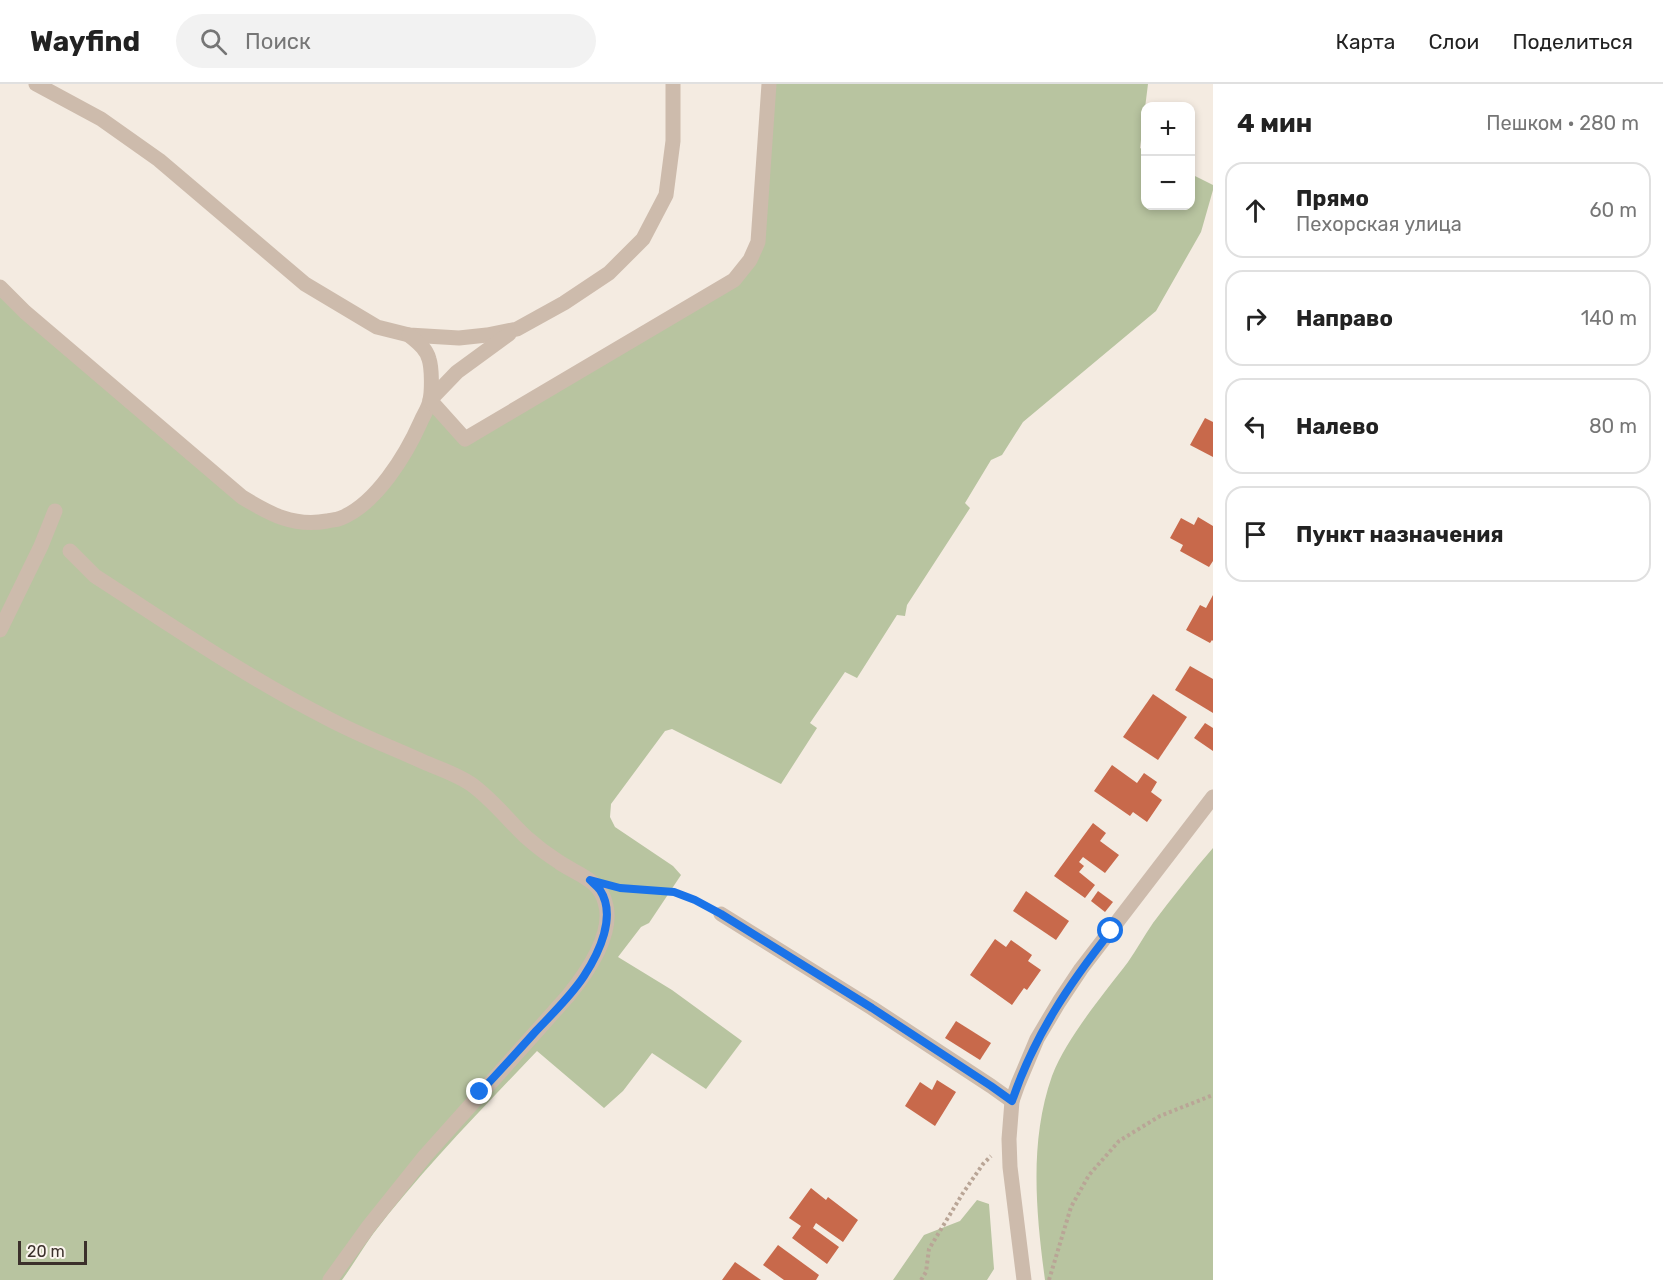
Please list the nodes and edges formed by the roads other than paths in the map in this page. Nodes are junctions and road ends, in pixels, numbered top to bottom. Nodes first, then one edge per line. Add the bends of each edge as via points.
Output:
1 (36, 84) edge
2 (673, 84) edge
3 (769, 84) edge
4 (0, 287) edge
5 (517, 329) junction
6 (408, 335) junction
7 (430, 400) junction
8 (55, 511) dead end
9 (70, 551) dead end
10 (0, 630) edge
11 (1213, 797) edge
12 (721, 914) road end
13 (1012, 1101) junction
14 (330, 1280) edge
15 (1024, 1280) edge

1 - 6 street via 100,119 159,160 305,284 377,327
2 - 5 street via 673,141 666,195 643,239 609,273
3 - 7 street via 758,242 734,280 465,439
4 - 7 street via 24,312 242,497 292,521 318,523 341,519 360,506 384,484 402,457
5 - 6 street via 459,338
5 - 7 street via 473,359
6 - 7 street via 421,345 429,359
8 - 10 street
9 - 14 street via 95,576 285,697 470,784 527,838 559,863 590,880 606,902 605,930 584,976 425,1156
11 - 13 street via 1059,1002 1034,1047
12 - 13 street
13 - 15 street via 1010,1167

